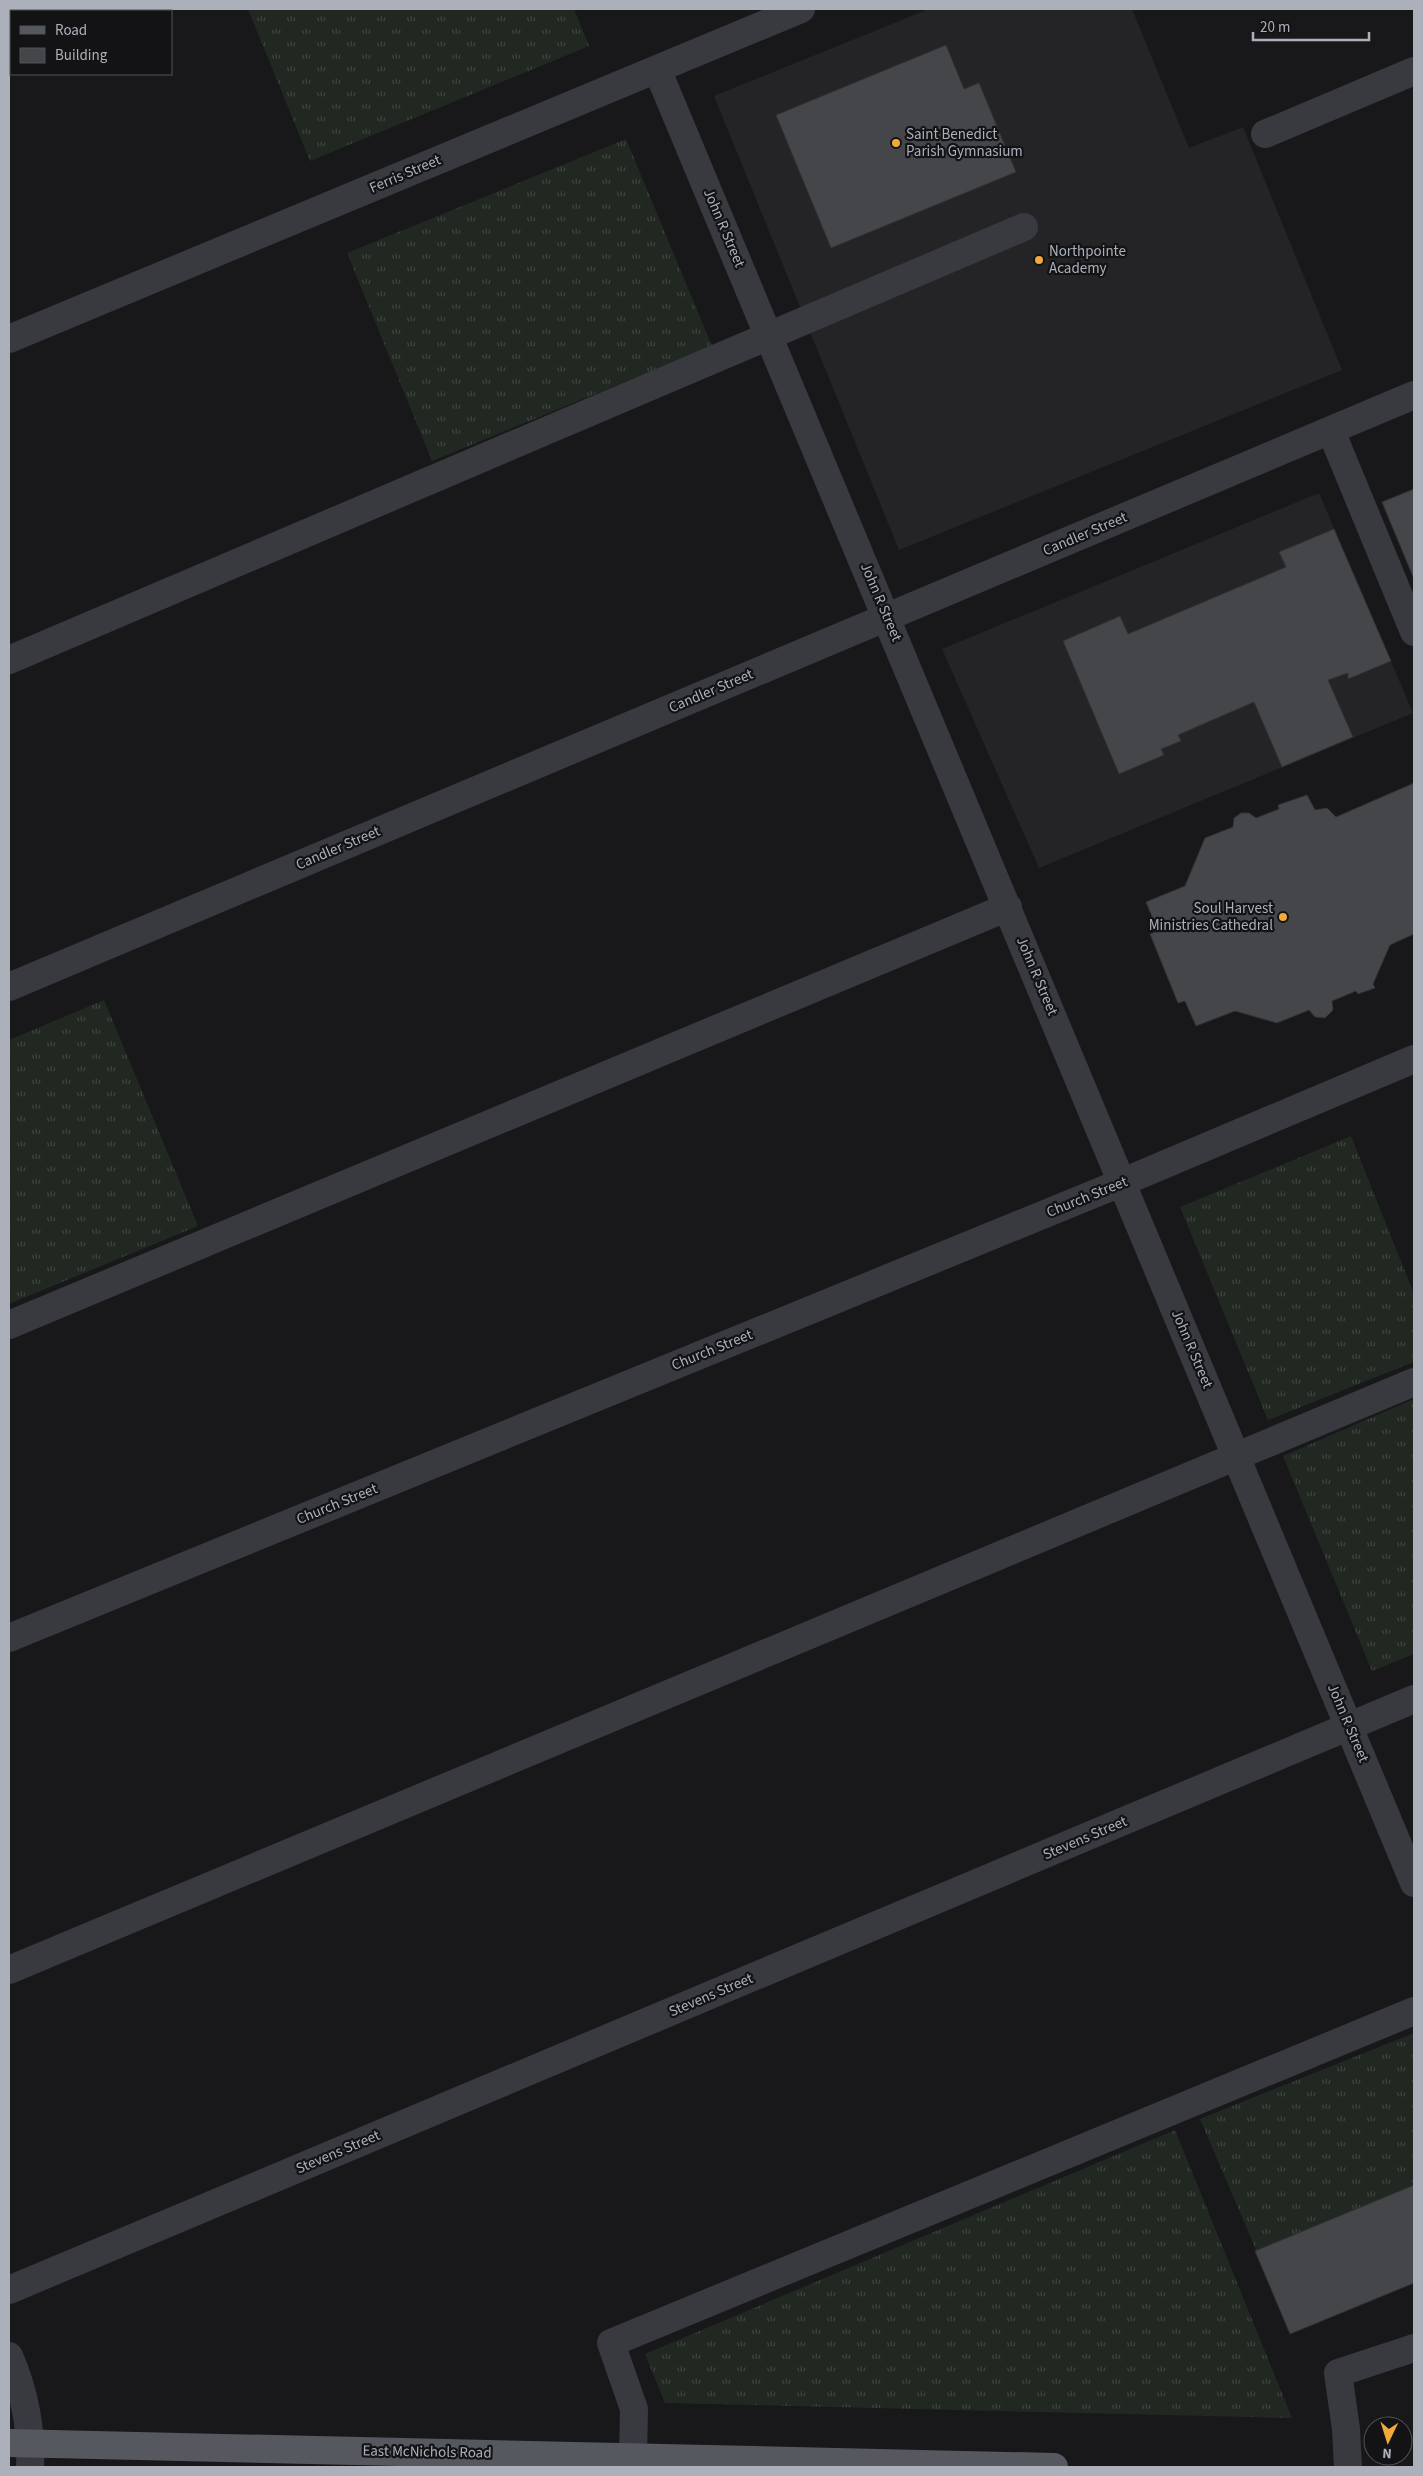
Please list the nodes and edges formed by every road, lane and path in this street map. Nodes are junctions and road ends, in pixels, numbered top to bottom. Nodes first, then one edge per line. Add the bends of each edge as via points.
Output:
1 (801, 9) edge
2 (657, 69) junction
3 (1414, 71) edge
4 (1265, 134) dead end
5 (1024, 227) dead end
6 (770, 337) junction
7 (9, 339) edge
8 (1414, 395) edge
9 (1331, 430) junction
10 (887, 617) junction
11 (1414, 632) edge
12 (9, 660) edge
13 (1008, 907) junction
14 (9, 987) edge
15 (1414, 1059) edge
16 (1123, 1182) junction
17 (9, 1324) edge
18 (1414, 1382) edge
19 (1237, 1456) junction
20 (9, 1638) edge
21 (1414, 1699) edge
22 (1349, 1727) junction
23 (1414, 1883) edge
24 (9, 1970) edge
25 (1414, 2012) edge
26 (9, 2290) edge
27 (1414, 2348) edge
28 (9, 2356) edge
29 (23, 2451) edge
30 (633, 2457) junction
31 (1054, 2467) edge
32 (1348, 2467) edge

1 - 2 street, Ferris Street
2 - 6 street, John R Street
2 - 7 street, Ferris Street
3 - 4 street
5 - 6 street
6 - 10 street, John R Street
6 - 12 street
8 - 9 street, Candler Street
9 - 10 street, Candler Street
9 - 11 street
10 - 13 street, John R Street
10 - 14 street, Candler Street
13 - 16 street, John R Street
13 - 17 street
15 - 16 street, Church Street
16 - 19 street, John R Street
16 - 20 street, Church Street
18 - 19 street
19 - 22 street, John R Street
19 - 24 street
21 - 22 street, Stevens Street
22 - 23 street, John R Street
22 - 26 street, Stevens Street
25 - 30 street via 611,2343 634,2409
27 - 32 street via 1338,2373
28 - 29 street via 17,2375
29 - 30 main road, East McNichols Road
30 - 31 main road, East McNichols Road

